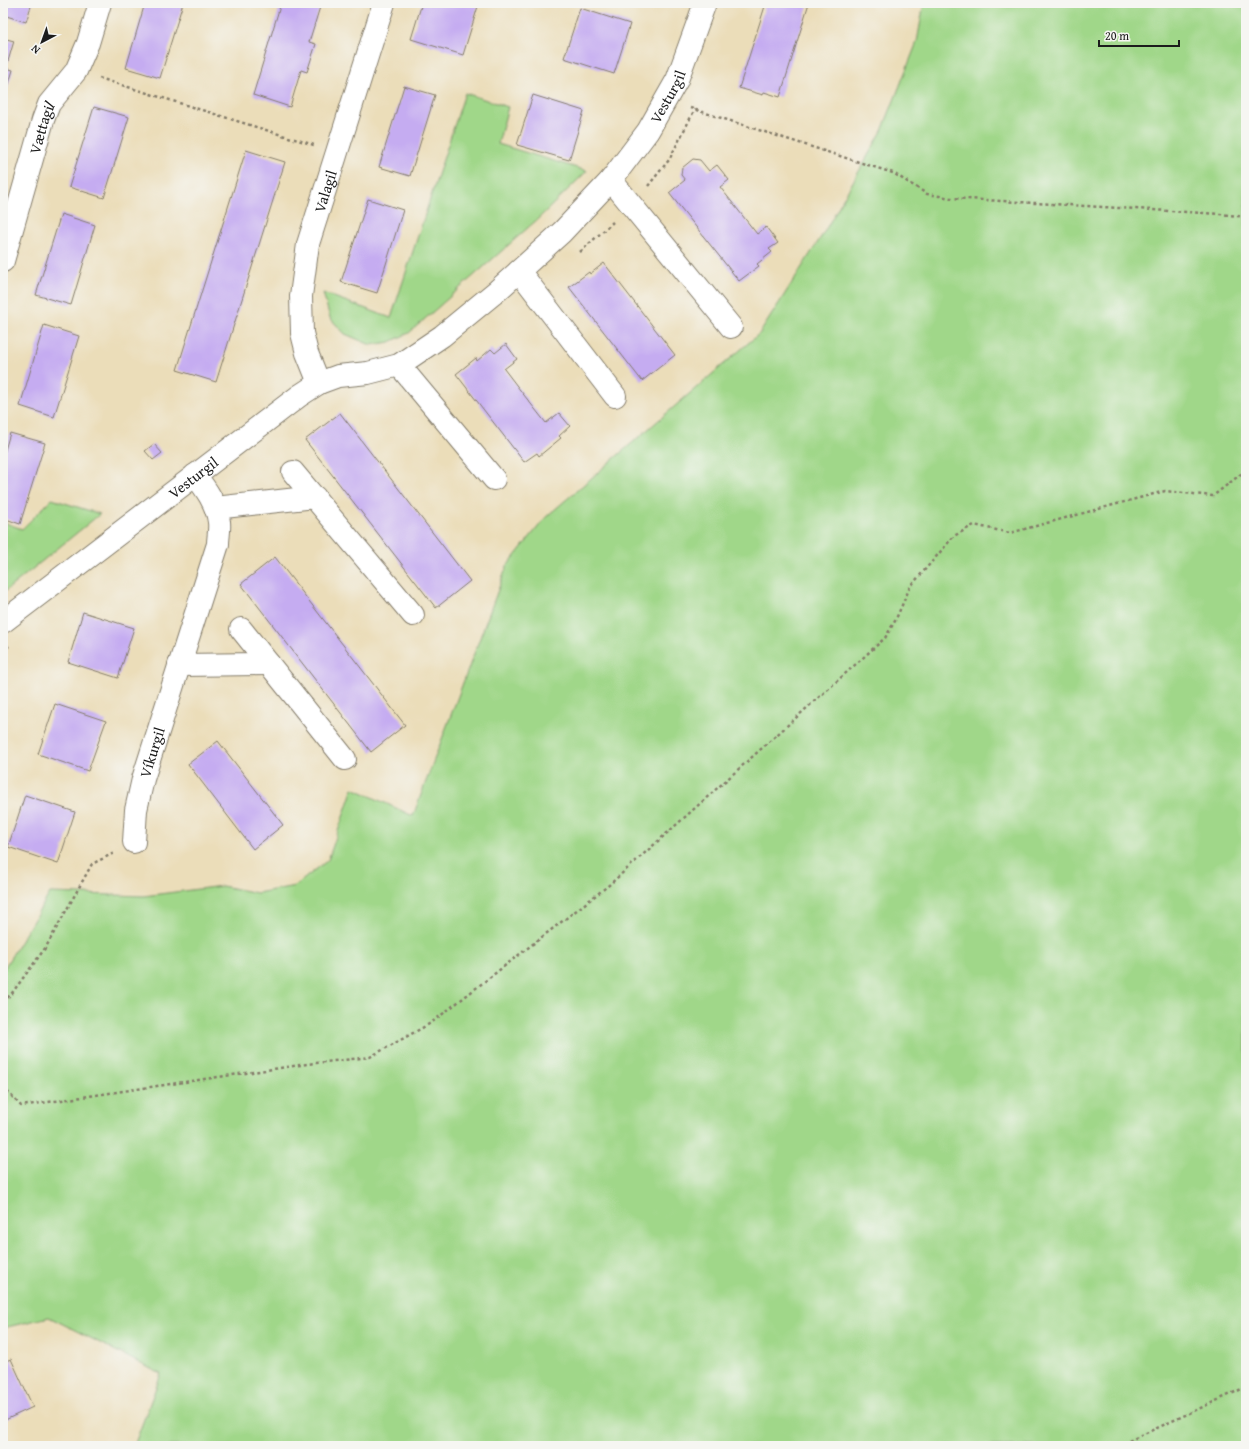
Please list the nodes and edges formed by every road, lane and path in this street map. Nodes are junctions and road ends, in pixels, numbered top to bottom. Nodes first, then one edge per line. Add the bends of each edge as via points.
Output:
1 (100, 3) edge
2 (384, 3) edge
3 (705, 3) edge
4 (76, 71) junction
5 (666, 100) junction
6 (337, 152) junction
7 (611, 180) junction
8 (1246, 217) edge
9 (3, 261) edge
10 (519, 271) junction
11 (731, 327) dead end
12 (399, 365) junction
13 (319, 383) junction
14 (615, 396) dead end
15 (1246, 470) edge
16 (293, 472) dead end
17 (195, 474) junction
18 (494, 479) dead end
19 (315, 497) junction
20 (215, 508) junction
21 (413, 615) dead end
22 (3, 622) edge
23 (241, 629) dead end
24 (269, 664) junction
25 (180, 665) junction
26 (345, 759) dead end
27 (134, 842) joint
28 (3, 1002) edge
29 (3, 1087) edge
30 (1246, 1387) edge
31 (1118, 1446) edge

1 - 4 street, Vættagil
2 - 6 street, Valagil
3 - 5 street, Vesturgil via 677,80
4 - 6 path
4 - 9 street, Vættagil via 47,109
5 - 7 street, Vesturgil via 648,131
5 - 8 path via 893,173 927,194 952,198
6 - 13 street, Valagil via 308,244 301,296 302,333
7 - 10 street, Vesturgil via 562,232
7 - 11 street
10 - 12 street, Vesturgil via 442,336
10 - 14 street
12 - 13 street, Vesturgil via 368,373 338,376
12 - 18 street
13 - 17 street, Vesturgil
15 - 29 path via 1213,496 1165,491 1010,533 974,525 954,536 910,587 885,638 602,890 431,1023 370,1058 307,1064 21,1106
16 - 19 street
17 - 20 street, Víkurgil
17 - 22 street, Vesturgil
19 - 20 street
19 - 21 street
20 - 25 street, Víkurgil via 219,522 218,544
23 - 24 street
24 - 25 street
24 - 26 street
25 - 27 street, Víkurgil via 143,779 136,810
27 - 28 path via 92,864 46,946
30 - 31 path

